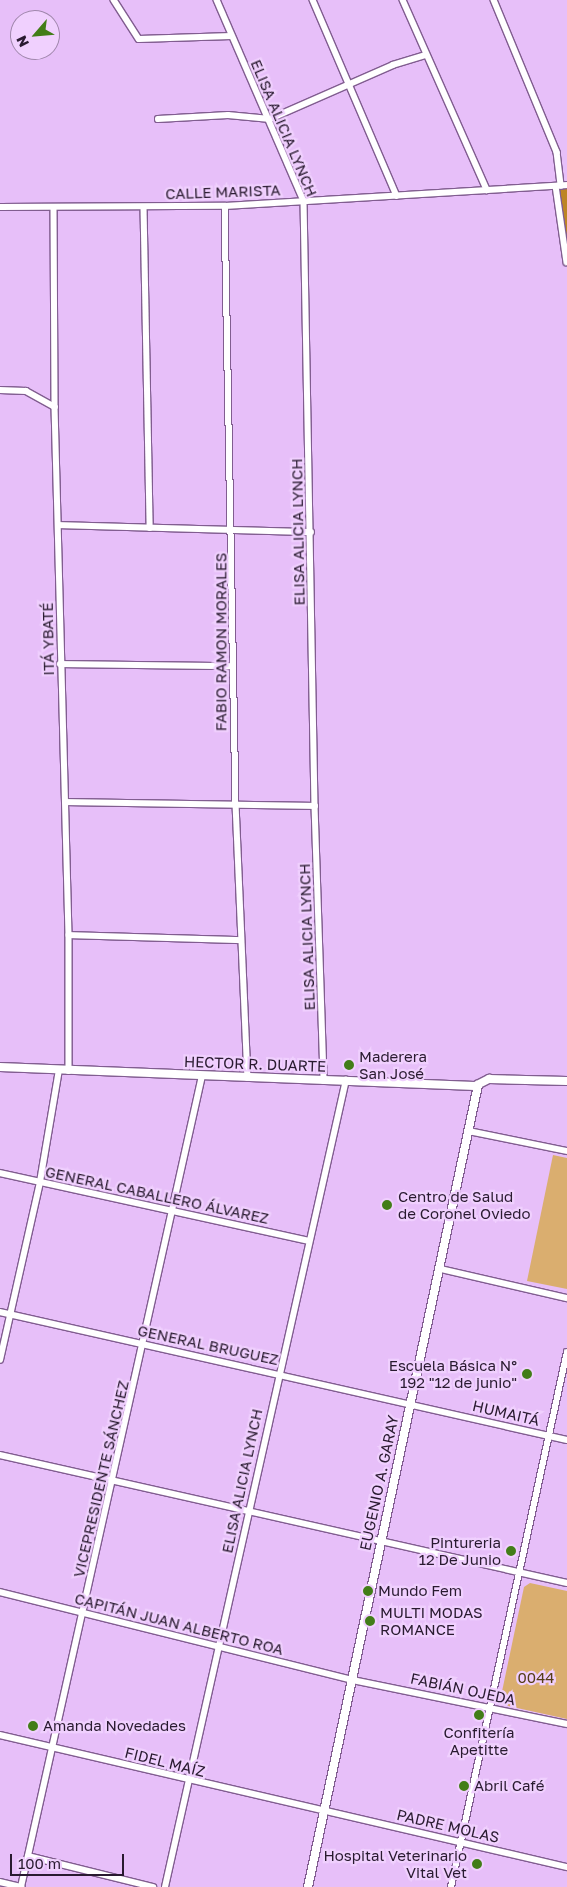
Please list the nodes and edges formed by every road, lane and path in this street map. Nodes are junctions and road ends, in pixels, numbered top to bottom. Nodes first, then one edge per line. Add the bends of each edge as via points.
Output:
1 (114, 0) edge
2 (217, 0) edge
3 (313, 0) edge
4 (402, 0) edge
5 (494, 0) edge
6 (231, 36) junction
7 (426, 56) junction
8 (350, 85) junction
9 (158, 119) dead end
10 (270, 119) junction
11 (561, 186) edge
12 (486, 190) junction
13 (397, 196) junction
14 (304, 201) junction
15 (225, 206) junction
16 (0, 207) edge
17 (54, 208) junction
18 (144, 208) junction
19 (567, 262) edge
20 (0, 390) edge
21 (55, 407) junction
22 (59, 525) junction
23 (150, 528) junction
24 (233, 530) junction
25 (311, 532) junction
26 (60, 664) junction
27 (233, 666) junction
28 (66, 802) junction
29 (236, 804) junction
30 (315, 806) junction
31 (69, 935) junction
32 (242, 940) junction
33 (0, 1067) edge
34 (59, 1070) junction
35 (69, 1071) junction
36 (202, 1076) junction
37 (248, 1078) junction
38 (346, 1080) junction
39 (324, 1081) junction
40 (567, 1081) edge
41 (478, 1084) junction
42 (469, 1131) junction
43 (567, 1151) edge
44 (0, 1173) edge
45 (40, 1182) junction
46 (172, 1211) junction
47 (309, 1241) junction
48 (441, 1270) junction
49 (567, 1298) edge
50 (0, 1312) edge
51 (11, 1314) junction
52 (144, 1343) junction
53 (567, 1352) edge
54 (0, 1360) edge
55 (278, 1373) junction
56 (411, 1403) junction
57 (549, 1435) junction
58 (567, 1440) edge
59 (0, 1455) edge
60 (113, 1482) junction
61 (248, 1510) junction
62 (380, 1540) junction
63 (520, 1571) junction
64 (567, 1583) edge
65 (0, 1592) edge
66 (83, 1614) junction
67 (218, 1646) junction
68 (353, 1680) junction
69 (490, 1707) junction
70 (567, 1724) edge
71 (0, 1735) edge
72 (52, 1748) junction
73 (188, 1781) junction
74 (324, 1811) junction
75 (462, 1842) junction
76 (28, 1856) junction
77 (567, 1866) edge
78 (0, 1882) edge
79 (21, 1887) edge
80 (154, 1887) edge
81 (165, 1887) edge
82 (308, 1887) edge
83 (451, 1887) edge

1 - 6 street via 139,39
2 - 6 street, ELISA ALICIA LYNCH
3 - 8 street
4 - 7 street
5 - 11 street via 557,152
6 - 10 street, ELISA ALICIA LYNCH
7 - 8 street via 393,65
7 - 12 street
8 - 10 street
8 - 13 street
9 - 10 street via 228,116
10 - 14 street, ELISA ALICIA LYNCH
11 - 12 street, CALLE MARISTA
11 - 19 street
12 - 13 street, CALLE MARISTA
13 - 14 street, CALLE MARISTA
14 - 15 street, CALLE MARISTA
14 - 25 street, ELISA ALICIA LYNCH
15 - 18 street, CALLE MARISTA
15 - 24 street, FABIO RAMON MORALES
16 - 17 street, CALLE MARISTA
17 - 18 street, CALLE MARISTA
17 - 21 street, ITÁ YBATÉ
18 - 23 street
20 - 21 street via 26,391
21 - 22 street, ITÁ YBATÉ
22 - 23 street
22 - 26 street, ITÁ YBATÉ
23 - 24 street
24 - 25 street
24 - 27 street, FABIO RAMON MORALES
25 - 30 street, ELISA ALICIA LYNCH
26 - 27 street
26 - 28 street, ITÁ YBATÉ
27 - 29 street, FABIO RAMON MORALES
28 - 29 street
28 - 31 street, ITÁ YBATÉ
29 - 30 street
29 - 32 street, FABIO RAMON MORALES
30 - 39 street, ELISA ALICIA LYNCH
31 - 32 street
31 - 35 street, ITÁ YBATÉ
32 - 37 street, FABIO RAMON MORALES
33 - 34 street, HECTOR R. DUARTE
34 - 35 street, HECTOR R. DUARTE
34 - 45 street
35 - 36 street, HECTOR R. DUARTE
36 - 37 street, HECTOR R. DUARTE
36 - 46 street, VICEPRESIDENTE SÁNCHEZ
37 - 39 street, HECTOR R. DUARTE
38 - 39 street, HECTOR R. DUARTE
38 - 41 street, HECTOR R. DUARTE
38 - 47 street, ELISA ALICIA LYNCH
40 - 41 street, HECTOR R. DUARTE via 489,1079
41 - 42 street, EUGENIO A. GARAY
42 - 43 street
42 - 48 street, EUGENIO A. GARAY
44 - 45 street, GENERAL CABALLERO ÁLVAREZ
45 - 46 street, GENERAL CABALLERO ÁLVAREZ
45 - 51 street
46 - 47 street, GENERAL CABALLERO ÁLVAREZ
46 - 52 street, VICEPRESIDENTE SÁNCHEZ
47 - 55 street, ELISA ALICIA LYNCH
48 - 49 street
48 - 56 street, EUGENIO A. GARAY
50 - 51 street, GENERAL BRUGUEZ
51 - 52 street, GENERAL BRUGUEZ
51 - 54 street
52 - 55 street, GENERAL BRUGUEZ
52 - 60 street, VICEPRESIDENTE SÁNCHEZ
53 - 57 street
55 - 56 street, GENERAL BRUGUEZ
55 - 61 street, ELISA ALICIA LYNCH
56 - 57 street, HUMAITÁ
56 - 62 street, EUGENIO A. GARAY
57 - 58 street, HUMAITÁ
57 - 63 street
59 - 60 street
60 - 61 street
60 - 66 street, VICEPRESIDENTE SÁNCHEZ
61 - 62 street
61 - 67 street, ELISA ALICIA LYNCH
62 - 63 street
62 - 68 street, EUGENIO A. GARAY
63 - 64 street
63 - 69 street
65 - 66 street, CAPITÁN JUAN ALBERTO ROA
66 - 67 street, CAPITÁN JUAN ALBERTO ROA
66 - 72 street, VICEPRESIDENTE SÁNCHEZ
67 - 68 street, CAPITÁN JUAN ALBERTO ROA
67 - 73 street, ELISA ALICIA LYNCH
68 - 69 street, FABIÁN OJEDA
68 - 74 street, EUGENIO A. GARAY
69 - 70 street, FABIÁN OJEDA
69 - 75 street
71 - 72 street, FIDEL MAÍZ
72 - 73 street, FIDEL MAÍZ
72 - 76 street, VICEPRESIDENTE SÁNCHEZ
73 - 74 street, FIDEL MAÍZ
73 - 81 street, ELISA ALICIA LYNCH
74 - 75 street, PADRE MOLAS
74 - 82 street, EUGENIO A. GARAY
75 - 77 street, PADRE MOLAS
75 - 83 street
76 - 79 street, VICEPRESIDENTE SÁNCHEZ
76 - 80 street
78 - 79 street

